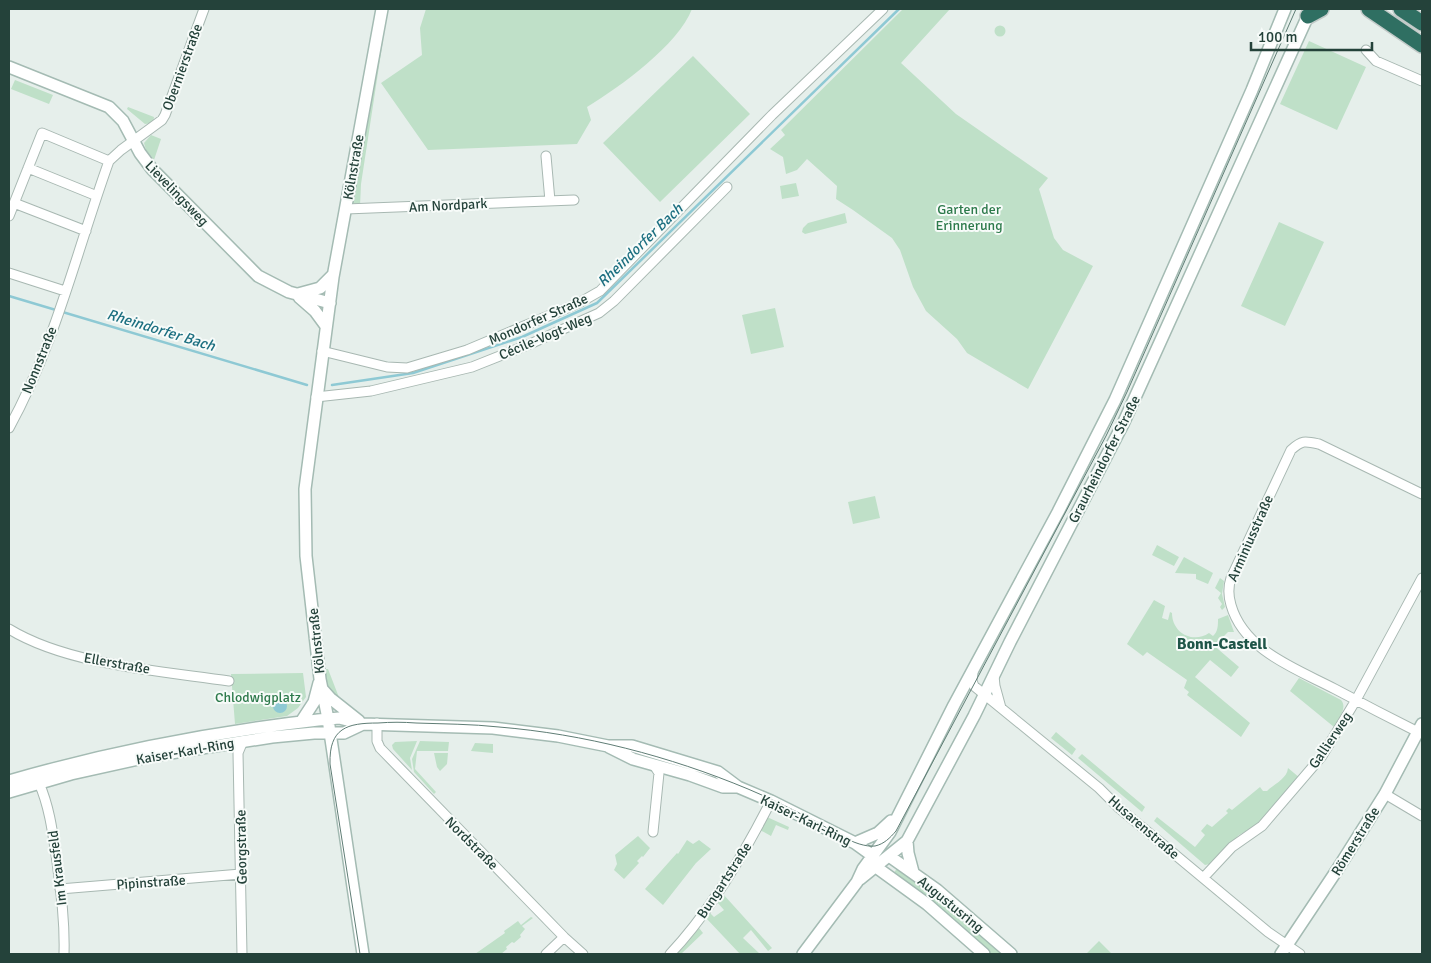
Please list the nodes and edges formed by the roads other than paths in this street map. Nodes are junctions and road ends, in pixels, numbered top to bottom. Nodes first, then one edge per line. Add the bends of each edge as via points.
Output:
1 (204, 9) edge
2 (382, 9) edge
3 (883, 9) edge
4 (1285, 9) edge
5 (1321, 9) edge
6 (1369, 9) edge
7 (1401, 9) edge
8 (1309, 13) edge
9 (1422, 23) edge
10 (1422, 45) edge
11 (1366, 50) dead end
12 (9, 67) edge
13 (1422, 81) edge
14 (133, 142) junction
15 (546, 156) dead end
16 (109, 162) junction
17 (28, 168) junction
18 (727, 187) dead end
19 (97, 196) junction
20 (550, 200) junction
21 (574, 200) dead end
22 (14, 203) junction
23 (346, 209) junction
24 (9, 216) edge
25 (86, 231) junction
26 (9, 273) edge
27 (333, 275) junction
28 (65, 291) junction
29 (296, 294) junction
30 (330, 303) junction
31 (326, 326) junction
32 (322, 351) junction
33 (316, 397) junction
34 (9, 428) edge
35 (1422, 494) edge
36 (1422, 578) edge
37 (9, 629) edge
38 (974, 670) junction
39 (994, 676) junction
40 (229, 681) dead end
41 (321, 683) junction
42 (974, 686) junction
43 (962, 692) junction
44 (984, 695) junction
45 (1356, 700) junction
46 (1001, 708) junction
47 (331, 719) junction
48 (301, 722) junction
49 (376, 723) junction
50 (363, 724) junction
51 (1420, 728) edge
52 (314, 733) junction
53 (329, 733) junction
54 (298, 734) junction
55 (243, 741) junction
56 (608, 746) junction
57 (332, 754) junction
58 (654, 765) junction
59 (9, 781) edge
60 (39, 783) junction
61 (738, 787) junction
62 (9, 792) edge
63 (1385, 794) junction
64 (771, 801) junction
65 (898, 814) junction
66 (1422, 816) edge
67 (653, 832) dead end
68 (907, 841) junction
69 (855, 843) junction
70 (889, 856) junction
71 (875, 861) junction
72 (913, 872) junction
73 (241, 874) junction
74 (1204, 878) junction
75 (60, 889) junction
76 (564, 937) junction
77 (1284, 950) edge
78 (64, 954) edge
79 (242, 954) edge
80 (363, 954) edge
81 (546, 954) edge
82 (583, 954) edge
83 (670, 954) edge
84 (804, 954) edge
85 (984, 954) edge
86 (1011, 954) edge
87 (1300, 954) edge

1 - 14 street, Obernierstraße via 165,115
2 - 23 main road, Kölnstraße
3 - 32 street, Mondorfer Straße via 772,115 600,291 467,350 407,368
4 - 38 main road, Graurheindorfer Straße via 1115,400
5 - 8 highway
6 - 10 highway
7 - 9 highway
8 - 39 main road, Graurheindorfer Straße via 1123,424
11 - 13 street via 1376,61
12 - 14 main road, Lievelingsweg via 109,107 123,122
14 - 16 street, Obernierstraße
14 - 29 main road, Lievelingsweg via 152,169 258,276
15 - 20 street
16 - 17 street via 42,133
16 - 19 street, Nonnstraße
17 - 19 street
17 - 22 street
18 - 33 street, Cécile-Vogt-Weg via 599,313 472,367 371,391
19 - 25 street, Nonnstraße
20 - 21 street, Am Nordpark
20 - 23 street, Am Nordpark
22 - 24 street
22 - 25 street
23 - 27 main road, Kölnstraße
25 - 28 street, Nonnstraße
26 - 28 street
27 - 29 main road via 320,288
27 - 30 main road, Kölnstraße
28 - 34 street, Nonnstraße via 28,391
29 - 30 main road, Lievelingsweg
29 - 31 main road
30 - 31 main road, Kölnstraße
31 - 32 main road, Kölnstraße
32 - 33 main road, Kölnstraße
33 - 41 main road, Kölnstraße via 304,515
35 - 45 street, Arminiusstraße via 1319,444 1306,441 1297,444 1291,450 1230,578 1228,592 1232,608 1238,622 1252,639 1283,662
36 - 45 street, Gallierweg
37 - 40 street, Ellerstraße via 45,647 83,658
38 - 42 street
38 - 43 main road, Graurheindorfer Straße
39 - 44 main road, Graurheindorfer Straße
39 - 46 street
41 - 47 main road, Kölnstraße
41 - 48 main road
41 - 50 main road via 330,698
42 - 43 street
42 - 44 street, Husarenstraße
43 - 65 main road, Graurheindorfer Straße
44 - 46 street, Husarenstraße
44 - 68 main road, Graurheindorfer Straße
45 - 51 street, Arminiusstraße
45 - 74 street, Gallierweg via 1322,756 1295,789 1262,826 1232,847
46 - 74 street, Husarenstraße
47 - 48 main road, Kaiser-Karl-Ring
47 - 50 main road, Kaiser-Karl-Ring
47 - 52 main road
47 - 53 main road, Kölnstraße
48 - 59 main road, Kaiser-Karl-Ring via 155,746
49 - 50 main road, Kaiser-Karl-Ring
49 - 56 main road, Kaiser-Karl-Ring via 516,730
49 - 76 street, Nordstraße via 377,741 392,762
50 - 53 main road, Kaiser-Karl-Ring via 344,733
51 - 63 main road, Römerstraße
52 - 53 main road, Kaiser-Karl-Ring
52 - 54 main road, Kaiser-Karl-Ring
53 - 57 main road, Kölnstraße
54 - 55 main road, Kaiser-Karl-Ring
54 - 57 main road via 320,742
55 - 60 main road, Kaiser-Karl-Ring via 152,756
55 - 73 street, Georgstraße via 238,753
56 - 58 main road, Kaiser-Karl-Ring
56 - 61 main road, Kaiser-Karl-Ring via 632,746 667,755 718,772
57 - 80 main road, Kölnstraße
58 - 61 main road, Kaiser-Karl-Ring via 723,787
58 - 67 street via 659,773
60 - 62 main road, Kaiser-Karl-Ring
60 - 75 street, Im Krausfeld via 52,824
61 - 64 main road, Kaiser-Karl-Ring
63 - 66 street
63 - 77 main road, Römerstraße
64 - 69 main road, Kaiser-Karl-Ring
64 - 83 street, Bungartstraße via 729,877
65 - 69 main road via 886,827
65 - 71 main road, Graurheindorfer Straße
68 - 70 main road, Graurheindorfer Straße
68 - 72 main road
69 - 71 main road, Kaiser-Karl-Ring
70 - 71 main road
70 - 72 main road, Augustusring
71 - 84 main road, Graurheindorfer Straße via 863,869
71 - 85 main road, Augustusring
72 - 86 main road, Augustusring
73 - 75 street, Pipinstraße
73 - 79 street, Georgstraße
74 - 77 street, Husarenstraße
75 - 78 street, Im Krausfeld
76 - 81 street
76 - 82 street, Nordstraße
77 - 87 street, Husarenstraße

